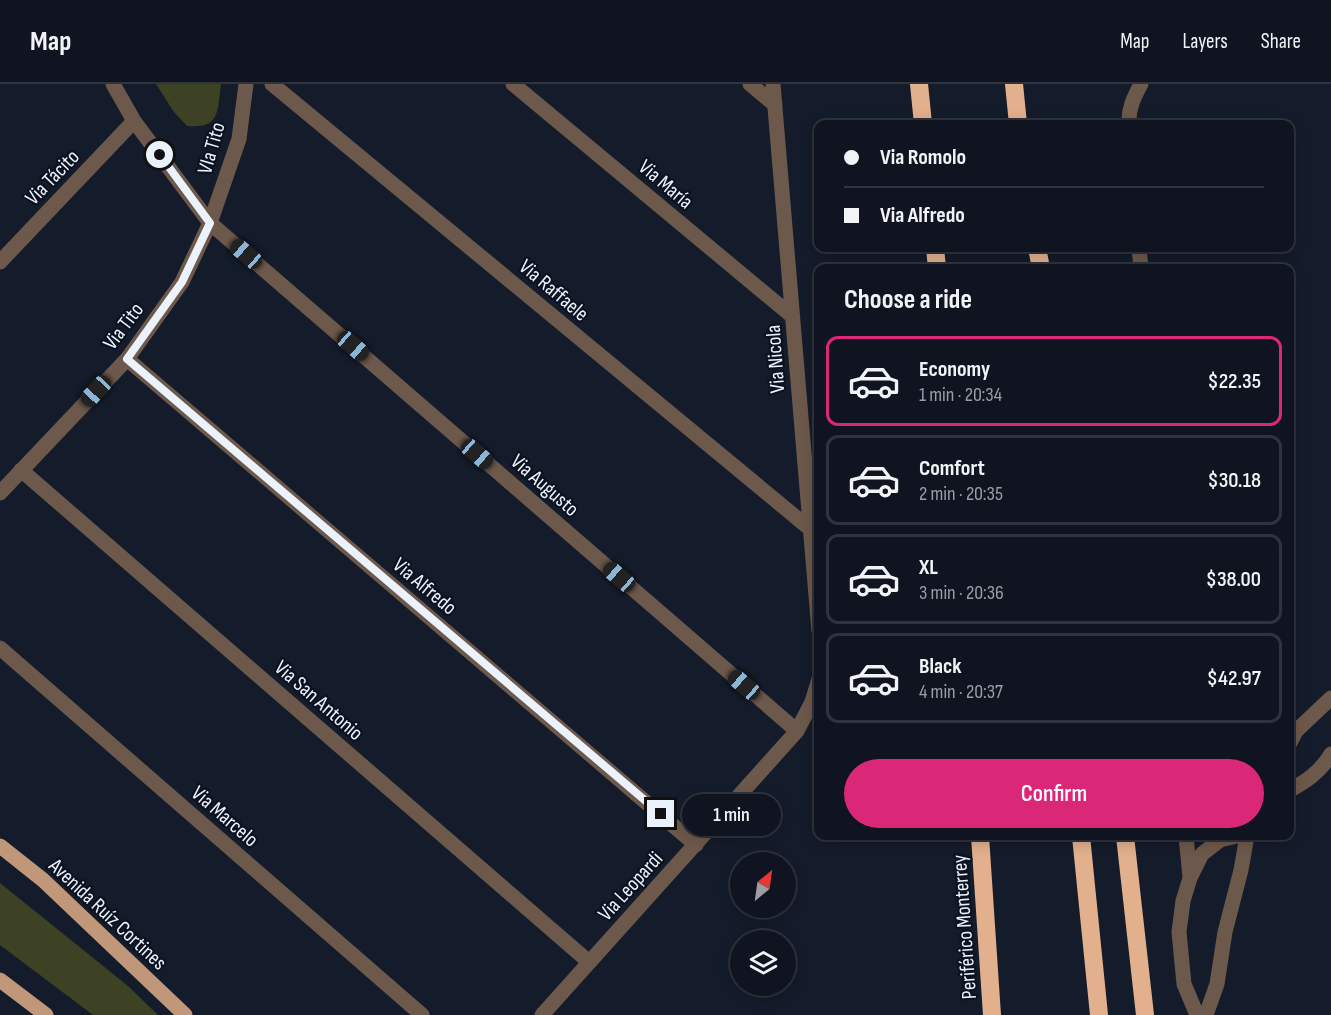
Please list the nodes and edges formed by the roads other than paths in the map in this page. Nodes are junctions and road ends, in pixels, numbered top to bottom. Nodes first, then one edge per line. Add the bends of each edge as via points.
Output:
1 (113, 84) edge
2 (246, 84) edge
3 (272, 84) edge
4 (513, 84) edge
5 (750, 84) edge
6 (773, 84) edge
7 (919, 84) edge
8 (1014, 84) edge
9 (1141, 84) edge
10 (775, 105) junction
11 (923, 120) edge
12 (1018, 120) edge
13 (1129, 120) edge
14 (134, 121) junction
15 (210, 223) junction
16 (0, 262) edge
17 (792, 316) junction
18 (127, 359) junction
19 (21, 470) junction
20 (0, 493) edge
21 (809, 528) junction
22 (814, 580) edge
23 (0, 648) edge
24 (814, 695) edge
25 (1331, 698) edge
26 (797, 731) junction
27 (1294, 735) edge
28 (1331, 754) edge
29 (1294, 788) edge
30 (980, 840) edge
31 (1081, 840) edge
32 (1125, 840) edge
33 (1186, 840) edge
34 (1220, 840) edge
35 (1246, 840) edge
36 (696, 845) junction
37 (0, 846) edge
38 (1190, 878) junction
39 (589, 962) junction
40 (0, 980) edge
41 (46, 1015) edge
42 (185, 1015) edge
43 (422, 1015) edge
44 (542, 1015) edge
45 (992, 1015) edge
46 (1099, 1015) edge
47 (1145, 1015) edge
48 (1197, 1015) edge
49 (1206, 1015) edge

1 - 14 street, Via Augusto
2 - 15 street, VIa Tito via 239,139
3 - 21 street, Via Raffaele
4 - 17 street, Via María
5 - 10 street
6 - 10 street, Via Nicola
7 - 11 highway
8 - 12 highway
9 - 13 street via 1133,98
10 - 17 street, Via Nicola
14 - 15 street, Via Augusto
14 - 16 street, Via Tácito
15 - 18 street, Via Tito via 182,282
15 - 26 street, Via Augusto
17 - 21 street, Via Nicola
18 - 19 street, Via Tito
18 - 36 street, Via Alfredo
19 - 20 street, Via Tito
19 - 39 street, Via San Antonio
21 - 22 street, Via Nicola
23 - 43 street, Via Marcelo
24 - 26 street
25 - 27 street
26 - 36 street, Via Leopardi
28 - 29 street via 1324,766
30 - 45 highway, Periférico Monterrey
31 - 46 highway
32 - 47 highway
33 - 38 street
34 - 38 street via 1202,854
35 - 49 street via 1217,984
36 - 39 street, Via Leopardi
37 - 42 main road, Avenida Ruíz Cortines
38 - 48 street via 1179,932 1184,984
39 - 44 street, Via Leopardi
40 - 41 main road

